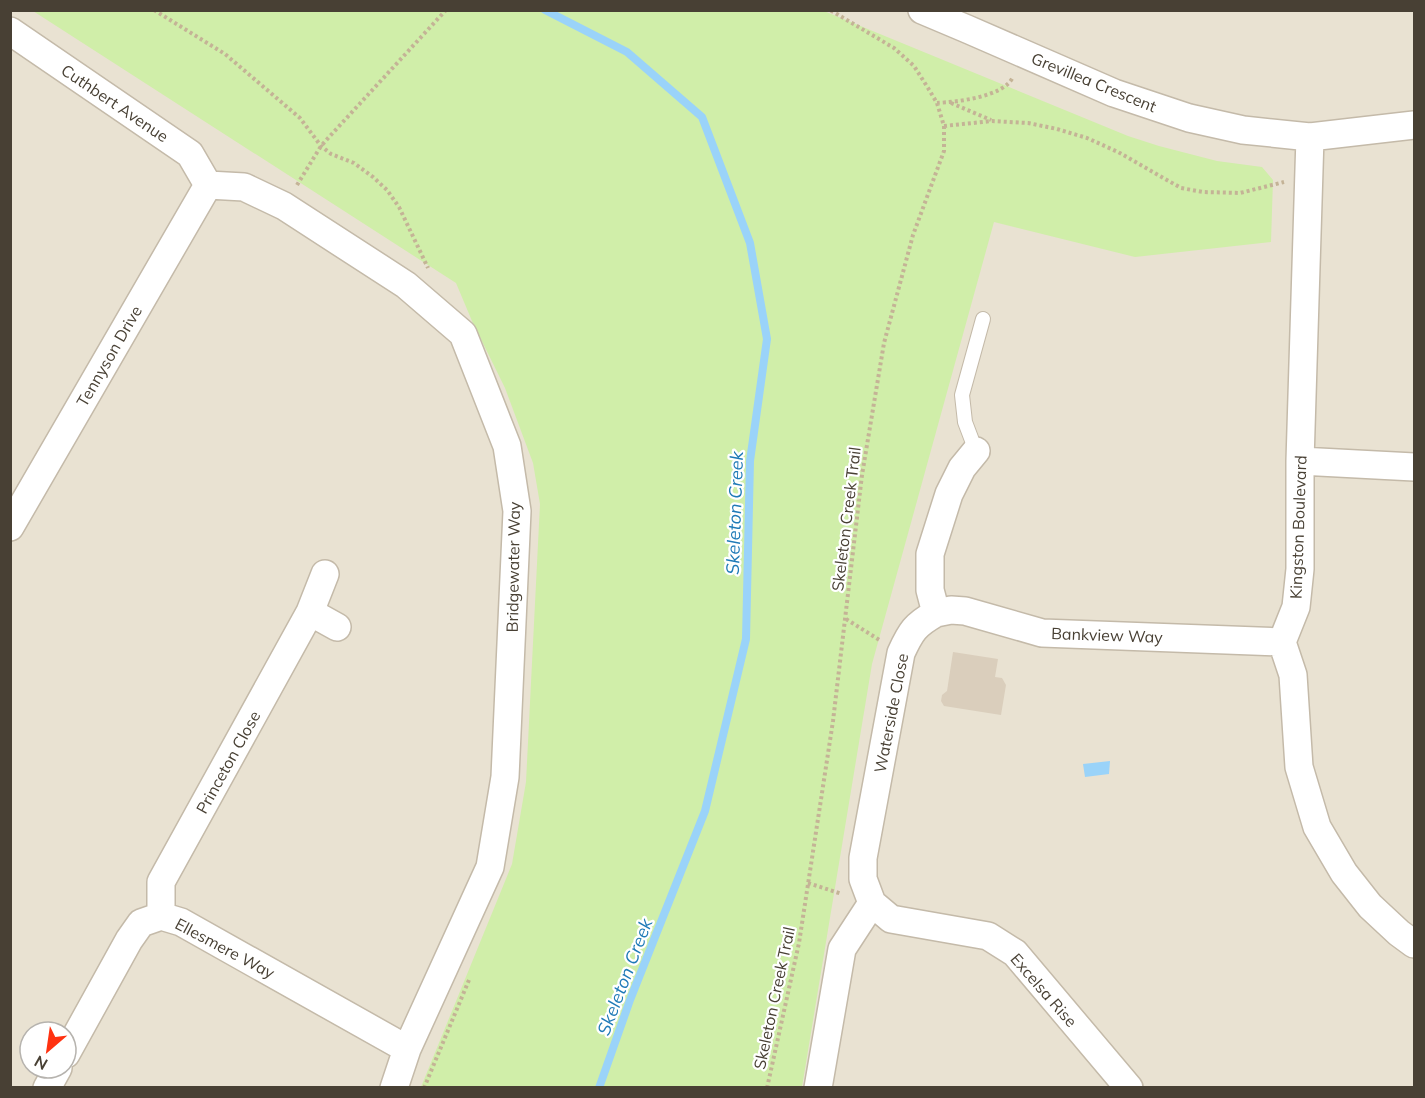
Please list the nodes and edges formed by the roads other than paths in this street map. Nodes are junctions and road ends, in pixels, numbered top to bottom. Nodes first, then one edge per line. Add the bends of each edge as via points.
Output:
1 (922, 10) edge
2 (970, 20) edge
3 (10, 32) edge
4 (1414, 125) edge
5 (1310, 137) junction
6 (208, 185) junction
7 (983, 319) dead end
8 (976, 451) joint
9 (1300, 461) junction
10 (1414, 467) edge
11 (10, 527) edge
12 (325, 574) dead end
13 (310, 612) junction
14 (936, 613) junction
15 (337, 627) dead end
16 (1282, 642) junction
17 (872, 903) junction
18 (161, 916) junction
19 (1414, 944) edge
20 (78, 1032) edge
21 (407, 1049) junction
22 (393, 1088) edge
23 (818, 1088) edge
24 (1129, 1088) edge

1 - 2 street, Grevillea Crescent
2 - 5 street, Grevillea Crescent via 1024,54 1114,93 1189,118 1243,130
3 - 6 street, Cuthbert Avenue via 190,154
4 - 5 street, Grevillea Crescent
5 - 9 street, Kingston Boulevard
6 - 11 street, Tennyson Drive
6 - 21 street, Bridgewater Way via 244,187 284,206 406,285 463,334 507,446 517,511 505,777 489,867
7 - 8 lane via 962,395 965,422
8 - 14 street via 949,494 930,554 930,590
9 - 10 street
9 - 16 street, Kingston Boulevard via 1299,578 1296,607
12 - 13 street, Princeton Close
13 - 15 street
13 - 18 street, Princeton Close via 161,882
14 - 16 street, Bankview Way via 965,611 1042,633
14 - 17 street, Waterside Close via 909,634 900,653 863,858 863,879
16 - 19 street via 1293,675 1299,767 1317,827 1344,873 1370,906
17 - 23 street via 842,949
17 - 24 street, Excelsa Rise via 891,919 988,936 1015,953
18 - 20 street, Ellesmere Way via 141,923
18 - 21 street, Ellesmere Way via 181,922
21 - 22 street, Bridgewater Way

